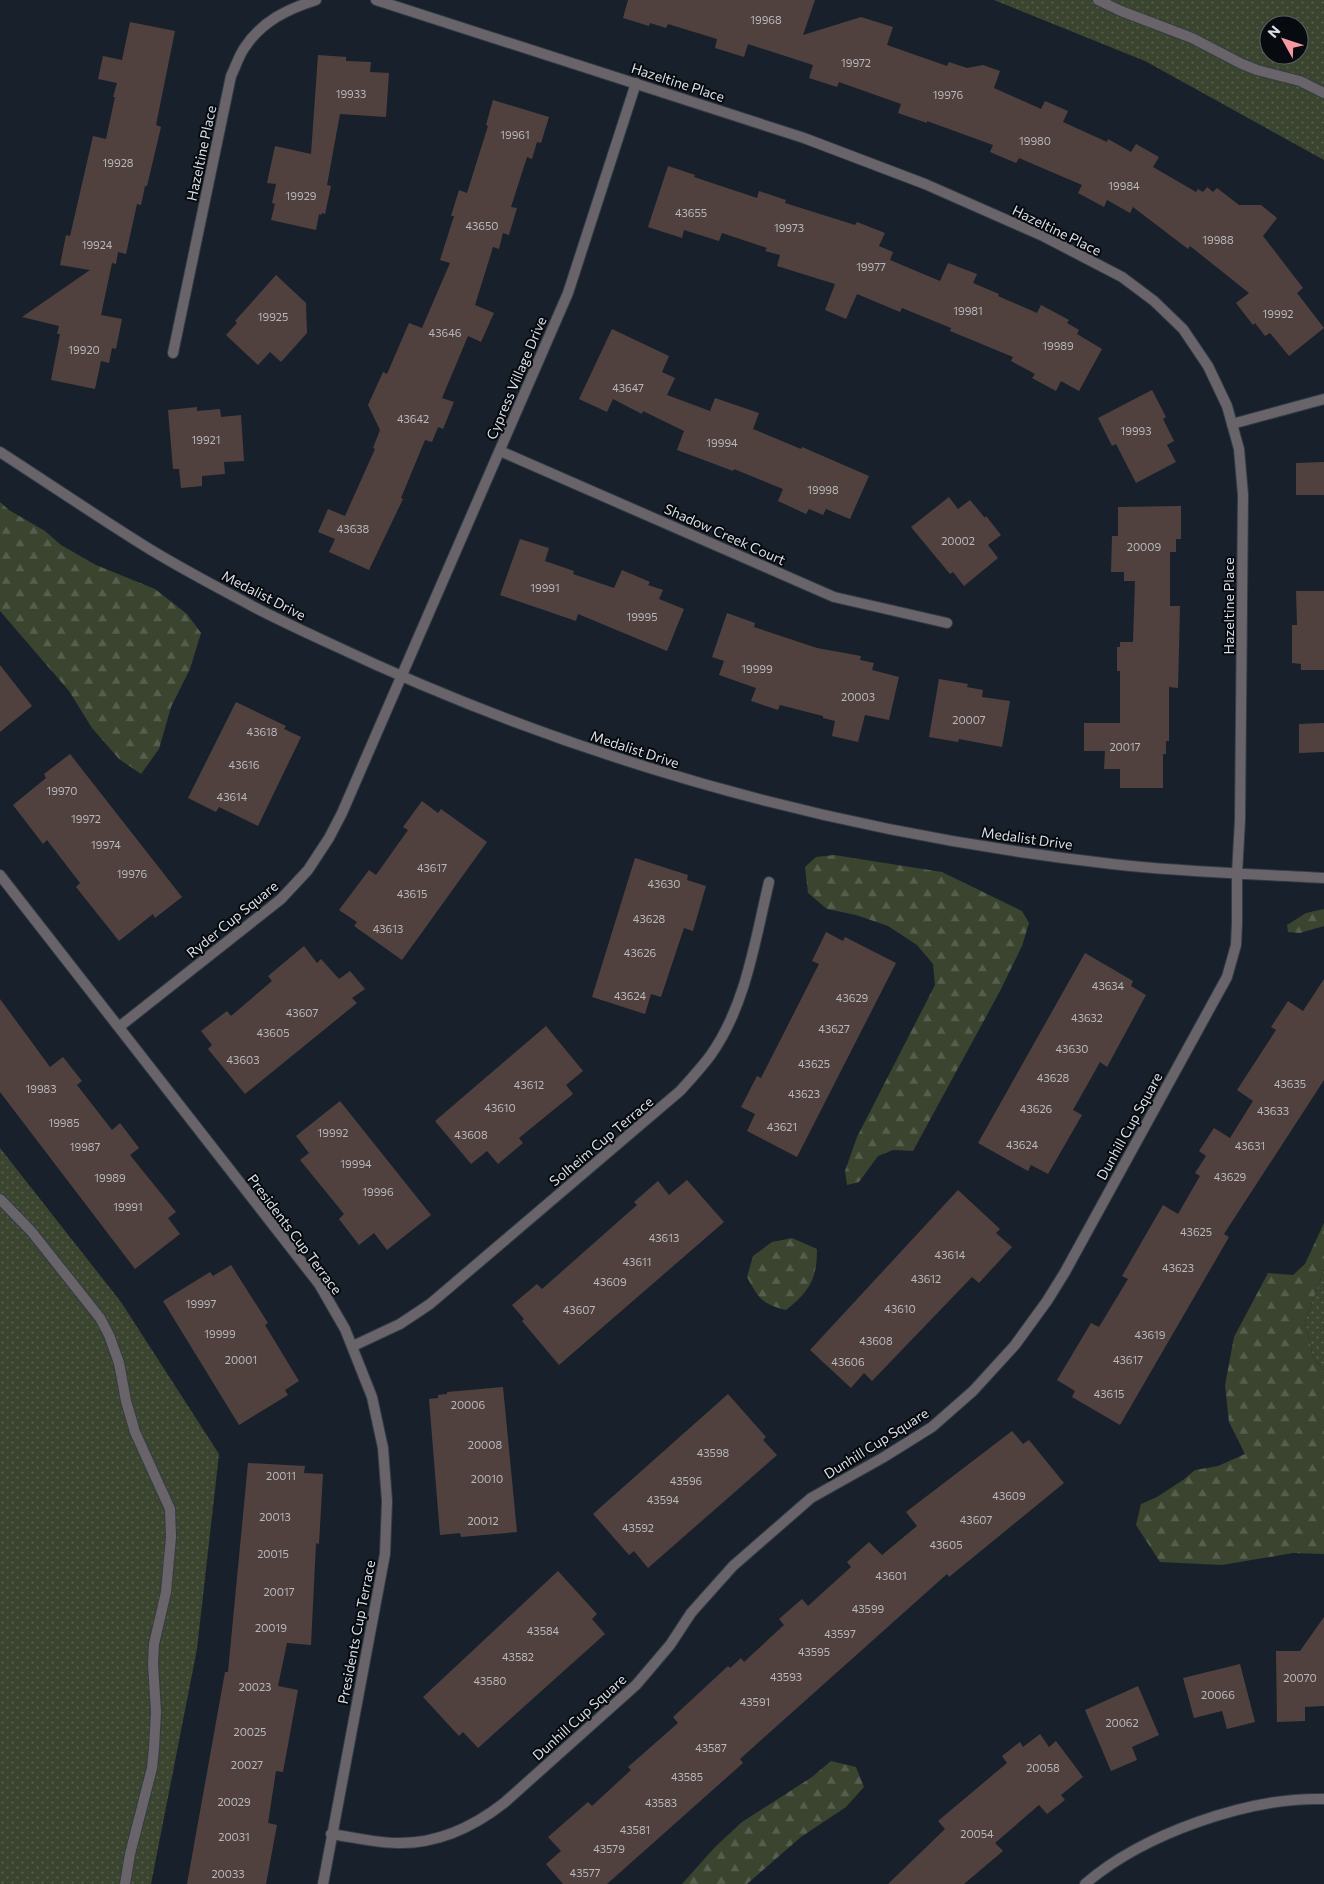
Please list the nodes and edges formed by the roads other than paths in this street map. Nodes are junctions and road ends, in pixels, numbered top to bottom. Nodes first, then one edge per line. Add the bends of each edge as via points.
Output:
1 (316, 0) edge
2 (376, 0) edge
3 (1098, 0) edge
4 (636, 83) junction
5 (1324, 93) edge
6 (173, 353) dead end
7 (1324, 399) edge
8 (1232, 424) junction
9 (500, 451) junction
10 (0, 452) edge
11 (947, 622) dead end
12 (401, 677) junction
13 (1237, 874) junction
14 (0, 875) edge
15 (1324, 878) edge
16 (769, 882) dead end
17 (119, 1027) junction
18 (0, 1199) edge
19 (353, 1346) junction
20 (1324, 1799) edge
21 (331, 1834) junction
22 (125, 1884) edge
23 (323, 1884) edge
24 (1085, 1884) edge

1 - 6 street, Hazeltine Place via 294,7 263,27 244,47 232,76
2 - 4 street, Hazeltine Place
3 - 5 street via 1192,38 1242,64 1300,81
4 - 8 street, Hazeltine Place via 804,138 925,184 1043,236 1122,277 1183,329 1208,366
4 - 9 street, Cypress Village Drive via 568,293
7 - 8 street
8 - 13 street, Hazeltine Place via 1239,449 1243,495
9 - 11 street, Shadow Creek Court via 834,597
9 - 12 street, Cypress Village Drive
10 - 12 street, Medalist Drive via 146,547 256,608
12 - 13 street, Medalist Drive via 515,724 614,758 769,803 997,849 1114,864
12 - 17 street, Ryder Cup Square via 342,813 308,870 281,899
13 - 15 street, Medalist Drive
13 - 21 street, Dunhill Cup Square via 1236,945 1227,977 1051,1294 1015,1344 973,1391 932,1427 812,1498 733,1566 691,1613 670,1646 636,1685 485,1818 455,1833 428,1841 396,1843
14 - 17 street, Presidents Cup Terrace
16 - 19 street, Solheim Cup Terrace via 746,978 732,1016 710,1055 680,1092 430,1304 400,1324
17 - 19 street, Presidents Cup Terrace via 318,1284
18 - 22 street via 53,1258 109,1334 135,1432 170,1509 166,1592 154,1644 156,1712 152,1768
19 - 21 street, Presidents Cup Terrace via 372,1397 383,1448 387,1510 385,1554
20 - 24 street via 1261,1804 1213,1816 1129,1854
21 - 23 street, Presidents Cup Terrace

